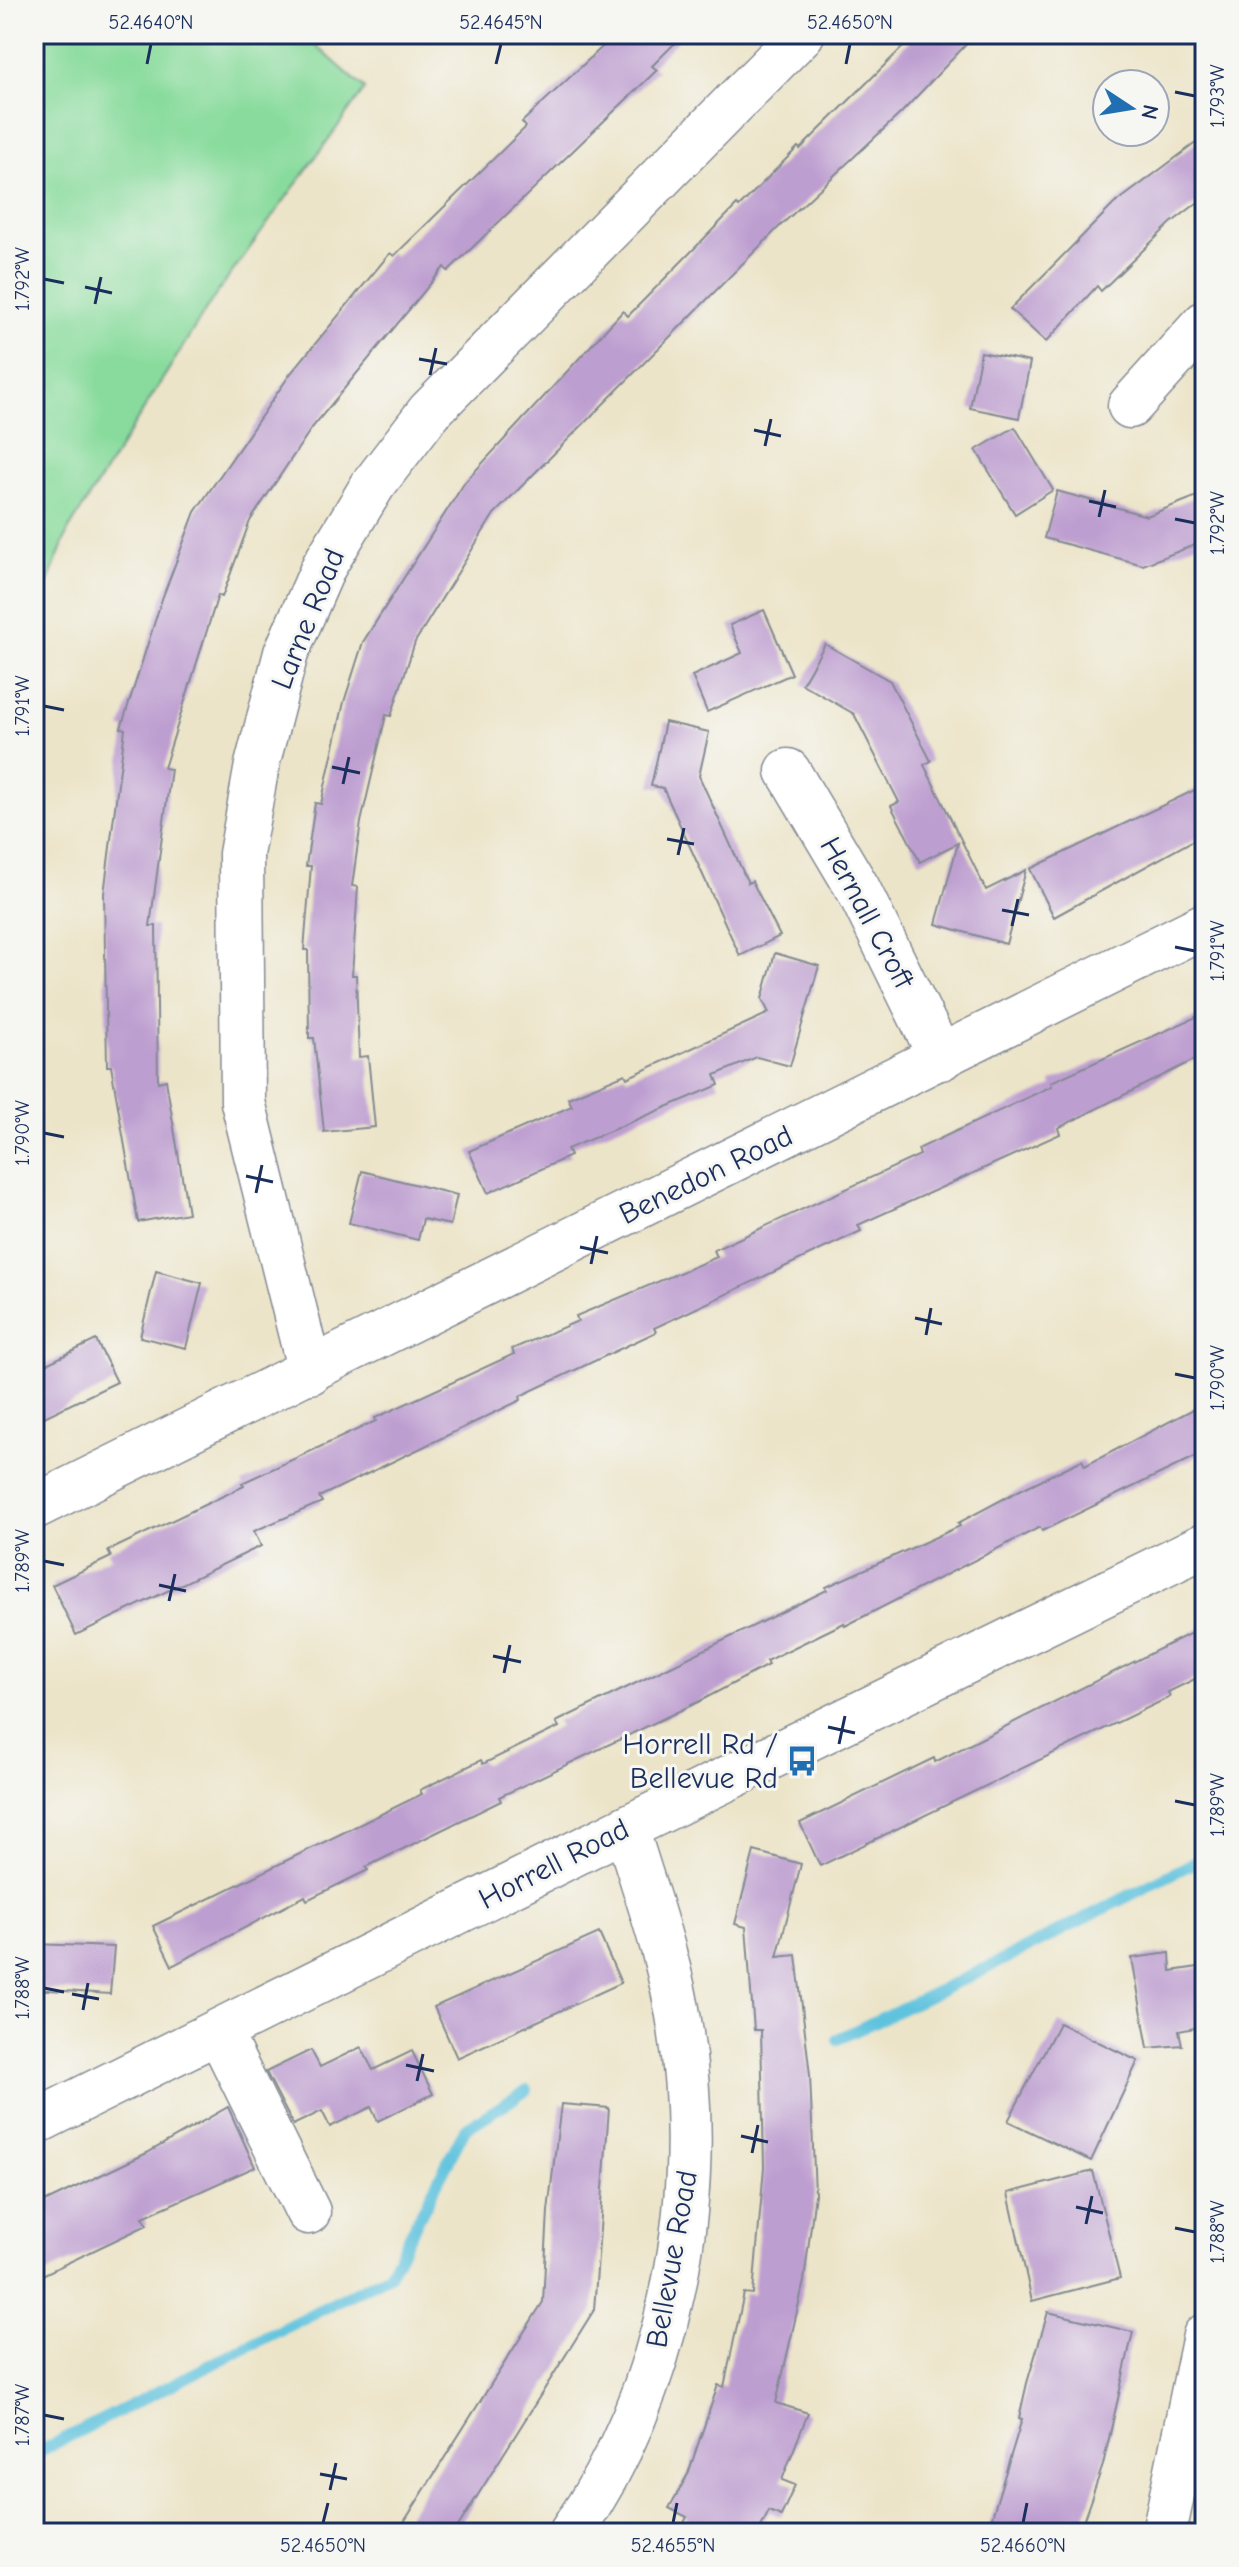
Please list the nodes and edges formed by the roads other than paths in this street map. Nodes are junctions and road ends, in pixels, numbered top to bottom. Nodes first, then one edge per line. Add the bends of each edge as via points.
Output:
1 (802, 34) edge
2 (1205, 323) edge
3 (1130, 406) dead end
4 (788, 771) dead end
5 (1205, 925) edge
6 (941, 1058) junction
7 (310, 1372) junction
8 (34, 1507) edge
9 (1205, 1545) edge
10 (626, 1828) junction
11 (219, 2032) junction
12 (34, 2123) edge
13 (308, 2212) dead end
14 (1205, 2336) edge
15 (1180, 2520) edge
16 (571, 2533) edge

1 - 7 street, Larne Road via 429,412 373,485 324,566 286,653 241,854 243,1102
2 - 3 street
4 - 6 street, Hernall Croft via 858,889
5 - 6 street, Benedon Road
6 - 7 street, Benedon Road
7 - 8 street, Benedon Road
9 - 10 street, Horrell Road
10 - 11 street, Horrell Road
10 - 16 street, Bellevue Road via 668,1967 680,2028 689,2155 684,2218 652,2369 597,2495
11 - 12 street, Horrell Road
11 - 13 street
14 - 15 street

